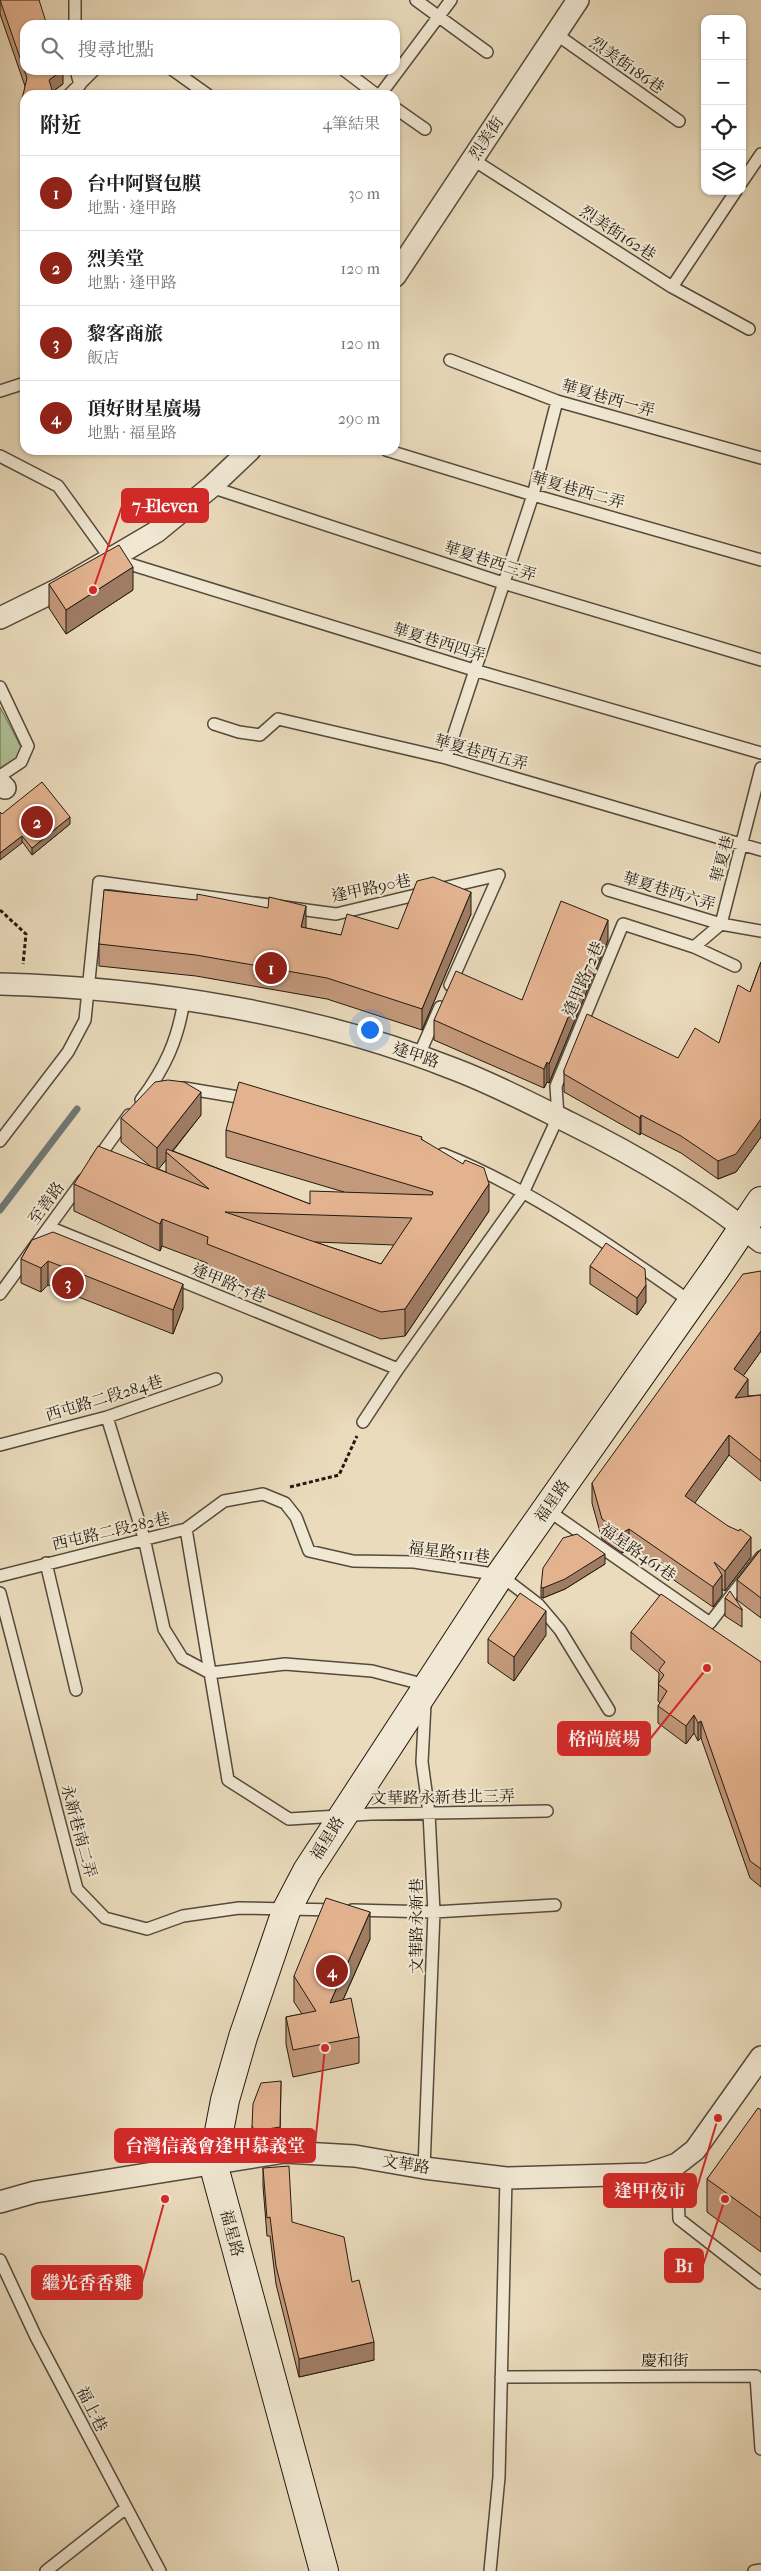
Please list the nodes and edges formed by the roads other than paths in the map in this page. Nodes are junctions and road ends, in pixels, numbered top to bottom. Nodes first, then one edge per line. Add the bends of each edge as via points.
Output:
1 (75, 0) edge
2 (416, 0) edge
3 (451, 0) edge
4 (578, 0) edge
5 (438, 17) junction
6 (75, 20) edge
7 (556, 34) junction
8 (487, 52) dead end
9 (400, 67) edge
10 (77, 75) edge
11 (89, 75) edge
12 (180, 75) edge
13 (351, 75) edge
14 (394, 75) edge
15 (80, 85) junction
16 (75, 90) edge
17 (201, 90) edge
18 (372, 90) edge
19 (383, 90) edge
20 (400, 112) edge
21 (679, 122) dead end
22 (425, 129) dead end
23 (761, 154) edge
24 (472, 159) junction
25 (746, 176) edge
26 (733, 195) edge
27 (400, 268) edge
28 (672, 287) junction
29 (750, 329) dead end
30 (450, 360) dead end
31 (20, 385) edge
32 (0, 391) edge
33 (557, 401) junction
34 (400, 454) edge
35 (245, 455) edge
36 (0, 456) edge
37 (761, 458) edge
38 (211, 488) junction
39 (532, 495) junction
40 (110, 558) junction
41 (761, 560) edge
42 (503, 582) junction
43 (0, 618) edge
44 (761, 660) edge
45 (474, 670) junction
46 (0, 687) edge
47 (214, 724) dead end
48 (761, 753) edge
49 (446, 758) junction
50 (761, 768) edge
51 (2, 782) edge
52 (743, 844) junction
53 (761, 850) edge
54 (608, 890) dead end
55 (721, 924) junction
56 (761, 931) edge
57 (694, 947) junction
58 (735, 966) dead end
59 (0, 984) edge
60 (88, 988) junction
61 (184, 1000) junction
62 (419, 1055) junction
63 (162, 1085) junction
64 (266, 1103) edge
65 (558, 1117) junction
66 (0, 1141) edge
67 (428, 1148) edge
68 (523, 1193) junction
69 (761, 1201) edge
70 (49, 1227) junction
71 (752, 1235) edge
72 (0, 1294) edge
73 (691, 1302) junction
74 (398, 1369) junction
75 (216, 1379) dead end
76 (107, 1417) junction
77 (363, 1422) road end
78 (0, 1445) edge
79 (546, 1509) junction
80 (186, 1529) junction
81 (144, 1538) junction
82 (310, 1551) joint
83 (761, 1557) edge
84 (46, 1563) junction
85 (500, 1574) junction
86 (0, 1576) edge
87 (0, 1593) edge
88 (210, 1673) junction
89 (426, 1685) junction
90 (76, 1690) dead end
91 (609, 1710) dead end
92 (547, 1811) dead end
93 (429, 1813) junction
94 (340, 1818) junction
95 (555, 1905) dead end
96 (286, 1911) junction
97 (434, 1912) junction
98 (761, 2057) edge
99 (213, 2163) junction
100 (677, 2164) junction
101 (424, 2168) junction
102 (506, 2178) junction
103 (0, 2202) edge
104 (0, 2260) edge
105 (761, 2283) edge
106 (501, 2378) junction
107 (761, 2449) edge
108 (126, 2508) junction
109 (761, 2570) edge
110 (46, 2571) edge
111 (160, 2571) edge
112 (324, 2571) edge
113 (490, 2571) edge
114 (754, 2571) edge

1 - 6 lane
2 - 5 lane
3 - 5 lane
4 - 7 street, 烈美街
5 - 8 lane
5 - 9 lane
7 - 21 lane, 烈美街186巷
7 - 24 street, 烈美街
10 - 15 lane
11 - 15 lane
12 - 17 lane
13 - 18 lane
14 - 19 lane
15 - 16 lane
20 - 22 lane
23 - 25 lane
24 - 27 street, 烈美街
24 - 28 lane, 烈美街162巷
26 - 28 lane
28 - 29 lane, 烈美街162巷
30 - 33 lane, 華夏巷西一弄
31 - 32 lane
33 - 37 lane, 華夏巷西一弄
33 - 39 lane
34 - 39 lane, 華夏巷西二弄
35 - 38 street
36 - 40 lane via 58,486
38 - 40 street via 156,532
38 - 42 lane, 華夏巷西三弄
39 - 41 lane, 華夏巷西二弄
39 - 42 lane
40 - 43 street via 59,589
40 - 45 lane, 華夏巷西四弄
42 - 44 lane, 華夏巷西三弄
42 - 45 lane
45 - 48 lane, 華夏巷西四弄
45 - 49 lane
46 - 51 lane via 28,746 21,762
47 - 49 lane, 華夏巷西五弄 via 260,735 278,719
49 - 52 lane, 華夏巷西五弄
50 - 52 lane, 華夏巷
52 - 53 lane, 華夏巷西五弄
52 - 55 lane, 華夏巷
54 - 55 lane, 華夏巷西六弄
55 - 56 lane, 華夏巷西六弄
55 - 57 lane
57 - 58 lane
57 - 65 lane, 逢甲路72巷 via 623,924 556,1086
59 - 60 street, 逢甲路
60 - 61 street, 逢甲路
60 - 62 lane, 逢甲路90巷 via 99,882 336,914 499,875
60 - 66 lane via 85,1020 68,1052
61 - 62 street, 逢甲路 via 294,1020
61 - 63 lane, 至善路 via 180,1028 168,1057
62 - 65 street, 逢甲路
63 - 64 lane
63 - 70 lane, 至善路
65 - 68 lane
65 - 71 street, 逢甲路 via 659,1171
67 - 68 lane
68 - 73 lane via 635,1262
68 - 74 lane
69 - 71 street, 福星路
70 - 72 lane, 至善路
70 - 74 lane, 逢甲路75巷
71 - 73 street, 福星路
73 - 79 street, 福星路
74 - 77 lane
75 - 76 lane, 西屯路二段284巷
76 - 78 lane, 西屯路二段284巷
76 - 81 lane
79 - 83 lane, 福星路461巷 via 710,1623
79 - 85 street, 福星路
80 - 81 lane, 西屯路二段282巷
80 - 82 lane, 西屯路二段282巷 via 224,1502 263,1494 285,1503 296,1517
80 - 88 lane, 文華路永新巷北三弄
81 - 84 lane, 西屯路二段282巷
81 - 88 lane via 164,1629 182,1658
82 - 85 lane, 福星路511巷 via 353,1561 414,1562
84 - 86 lane, 西屯路二段282巷
84 - 90 lane
85 - 89 street, 福星路
85 - 91 lane, 福星路511巷 via 538,1604 560,1630
87 - 96 lane, 永新巷南二弄 via 78,1888 105,1918 147,1929 183,1916 239,1908
88 - 89 lane via 285,1664 372,1671
88 - 94 lane, 文華路永新巷北三弄 via 228,1780 289,1819
89 - 93 lane, 文華路永新巷 via 422,1762
89 - 94 street, 福星路
92 - 93 lane, 文華路永新巷北三弄
93 - 94 lane, 文華路永新巷北三弄
93 - 97 lane, 文華路永新巷
94 - 96 street, 福星路
95 - 97 lane, 永新巷南二弄
96 - 97 lane, 永新巷南二弄
96 - 99 street, 福星路 via 240,2046
97 - 101 lane, 文華路永新巷
98 - 100 street, 文華路 via 695,2150
99 - 101 street, 文華路 via 285,2152 355,2156
99 - 103 street, 文華路 via 35,2192
99 - 112 street, 福星路
100 - 102 street, 文華路 via 638,2175
100 - 105 lane via 679,2220
101 - 102 street, 文華路
102 - 106 lane
104 - 108 lane, 福上巷 via 36,2337
106 - 107 lane, 慶和街 via 756,2376
106 - 113 lane via 499,2477
108 - 110 lane
108 - 111 lane, 福上巷
109 - 114 lane

